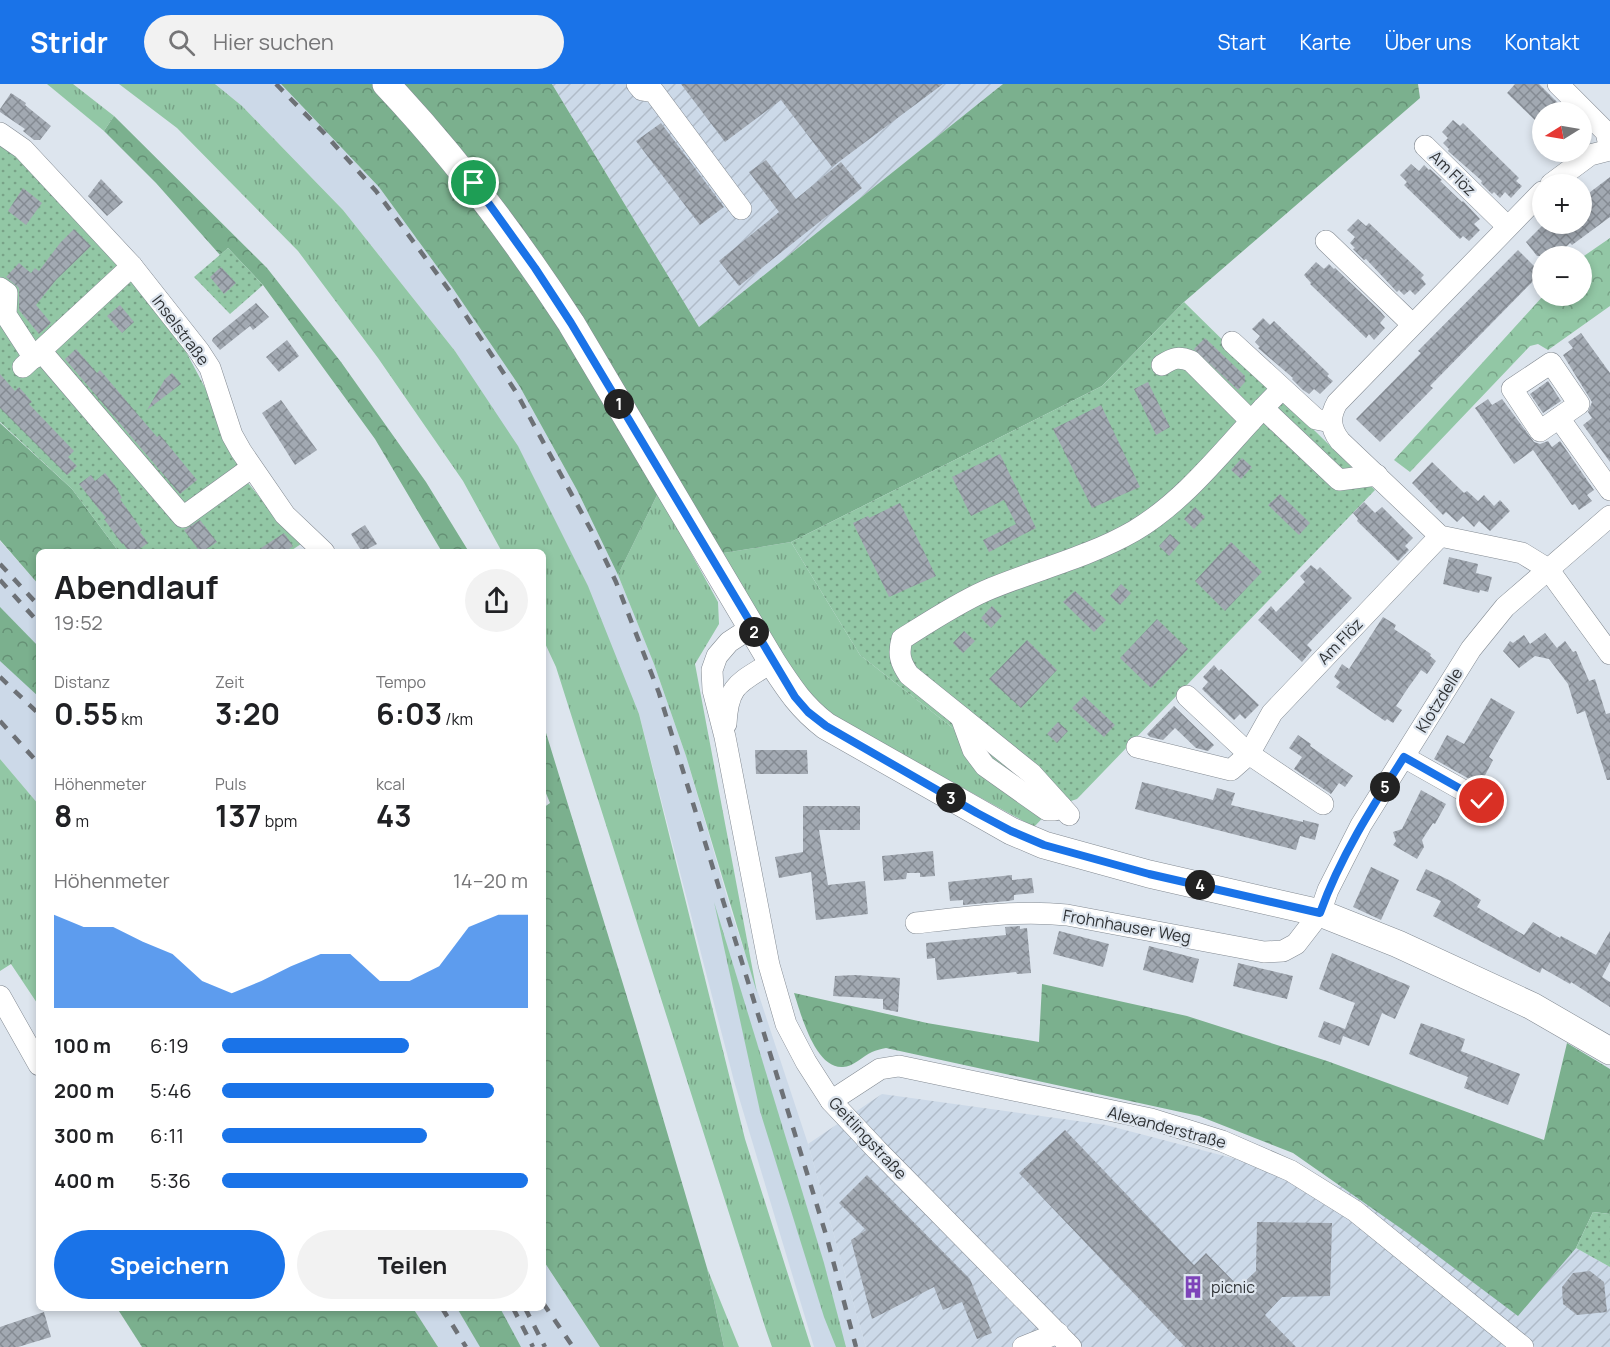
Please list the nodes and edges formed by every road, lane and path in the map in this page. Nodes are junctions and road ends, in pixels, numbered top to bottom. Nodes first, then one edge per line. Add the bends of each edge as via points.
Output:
1 (386, 84) edge
2 (637, 84) edge
3 (1558, 84) edge
4 (0, 133) edge
5 (1425, 146) dead end
6 (1610, 150) edge
7 (1564, 174) edge
8 (1532, 202) edge
9 (741, 209) dead end
10 (1507, 226) junction
11 (1326, 241) dead end
12 (132, 266) junction
13 (0, 288) edge
14 (1413, 324) junction
15 (1232, 342) dead end
16 (33, 359) junction
17 (1162, 365) dead end
18 (1282, 389) junction
19 (1257, 414) junction
20 (1559, 418) dead end
21 (1331, 422) junction
22 (251, 468) junction
23 (1377, 475) junction
24 (1610, 490) edge
25 (1610, 516) edge
26 (1440, 536) junction
27 (315, 549) edge
28 (1548, 569) junction
29 (752, 627) junction
30 (1610, 654) edge
31 (772, 662) junction
32 (1187, 696) dead end
33 (725, 737) junction
34 (1137, 747) dead end
35 (1249, 754) junction
36 (1404, 757) junction
37 (1482, 801) dead end
38 (1323, 804) dead end
39 (1065, 810) dead end
40 (1320, 913) junction
41 (916, 922) dead end
42 (0, 996) edge
43 (1610, 1051) edge
44 (36, 1060) edge
45 (831, 1101) junction
46 (1065, 1340) edge
47 (1023, 1347) edge
48 (1523, 1347) edge

1 - 29 main road via 474,183 535,268
2 - 9 street via 642,90 654,92
3 - 6 street via 1606,132
4 - 12 street, Inselstraße via 23,149
5 - 10 street, Am Flöz
6 - 7 street via 1590,155
8 - 10 street
10 - 14 street
11 - 14 street
12 - 16 street
12 - 22 street, Inselstraße via 210,368 232,435
13 - 16 street via 7,293 6,315
14 - 21 street via 1337,403
15 - 18 street
16 - 22 street via 183,517
17 - 19 street via 1180,357 1191,361
18 - 19 street
18 - 21 street via 1316,419
19 - 23 street via 1339,480
19 - 39 street via 1178,498 1133,531 1097,550 984,591 902,639 898,652 909,675 1032,774
20 - 24 street
21 - 23 street via 1340,441
22 - 27 street, Inselstraße
23 - 26 street
25 - 28 street, Klotzdelle
26 - 28 street via 1522,553
26 - 35 street, Am Flöz via 1272,713
28 - 30 street
28 - 36 street, Klotzdelle via 1505,608 1471,649
29 - 31 main road
29 - 33 street, Geitlingstraße via 729,642 712,670
31 - 33 street, Geitlingstraße via 734,688 727,705
31 - 40 main road via 795,697 826,726 1011,831 1044,845 1149,874
32 - 35 street
33 - 45 street, Geitlingstraße via 769,965 783,1014 806,1062
34 - 35 street, Am Flöz via 1231,770
35 - 38 street
36 - 37 street
36 - 40 street, Klotzdelle via 1361,825
40 - 41 street, Frohnhauser Weg via 1296,944 1283,951 1264,952 1038,912
40 - 43 main road via 1532,1006
42 - 44 street
45 - 46 street, Geitlingstraße
45 - 48 street, Alexanderstraße via 880,1070 898,1066 1151,1119 1222,1140 1291,1171 1355,1211
46 - 47 street

